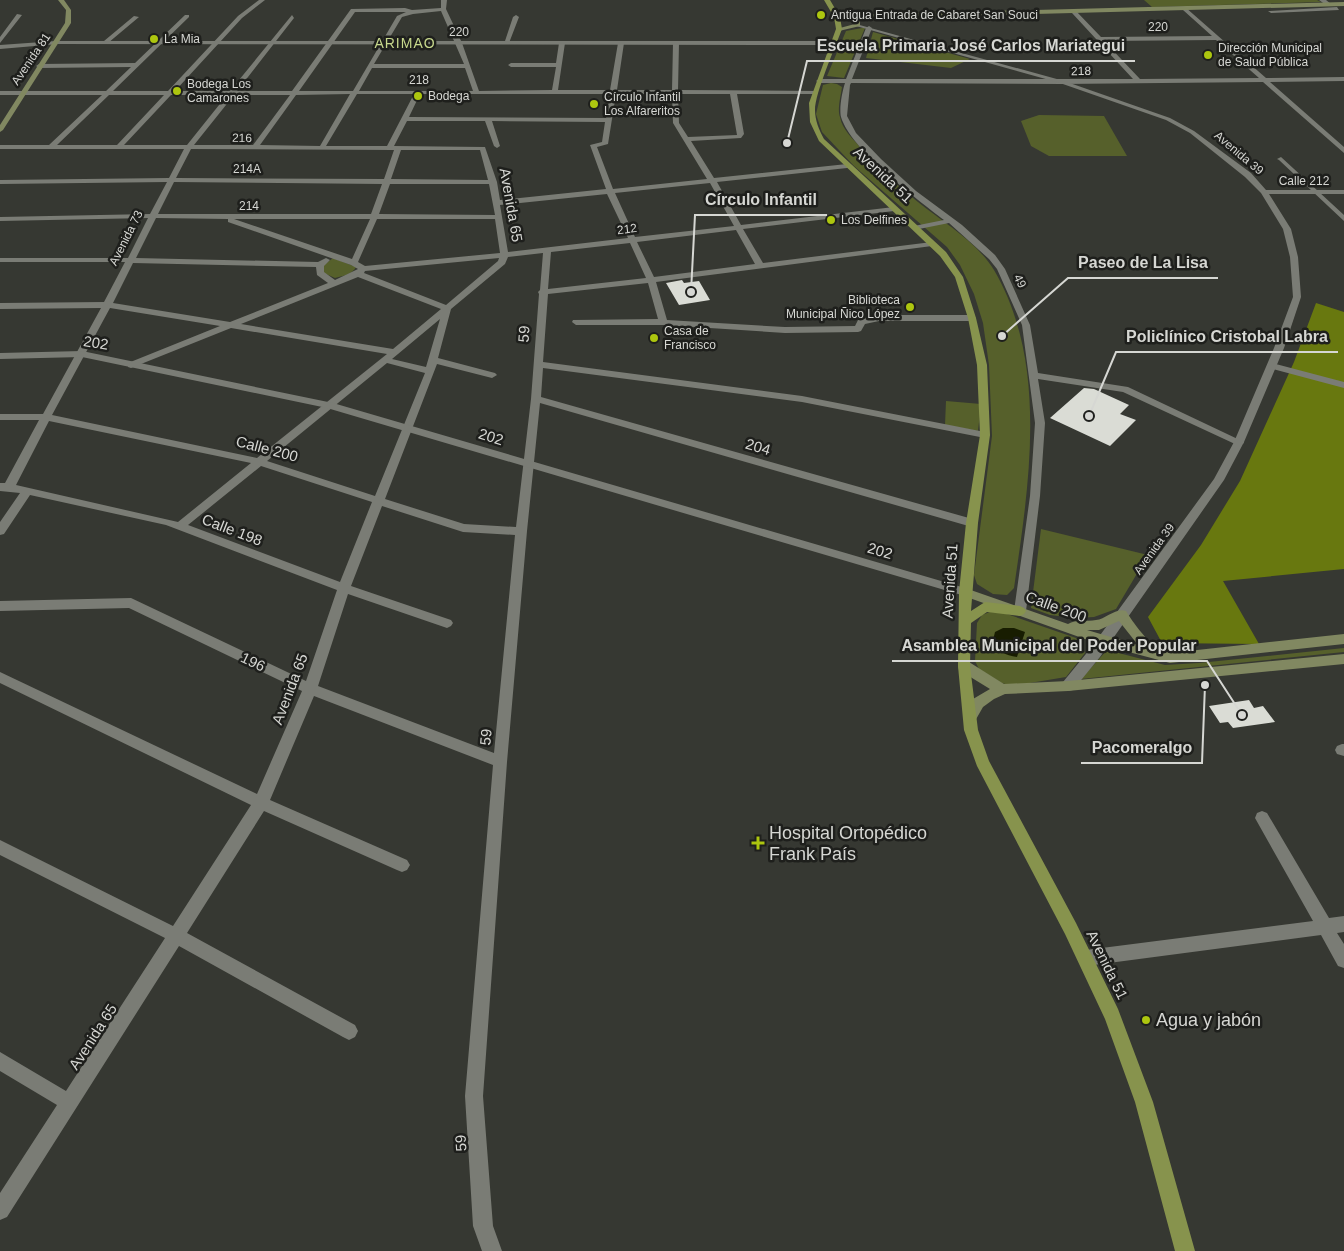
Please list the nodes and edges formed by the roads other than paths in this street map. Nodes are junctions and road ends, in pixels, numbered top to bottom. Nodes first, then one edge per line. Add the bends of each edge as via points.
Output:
1 (61, 0) edge
2 (262, 0) edge
3 (444, 0) edge
4 (827, 0) edge
5 (1322, 0) edge
6 (1328, 4) junction
7 (1344, 4) edge
8 (1185, 8) junction
9 (443, 9) junction
10 (1337, 9) junction
11 (1271, 11) dead end
12 (412, 12) junction
13 (1074, 12) junction
14 (1344, 12) edge
15 (19, 15) dead end
16 (187, 16) dead end
17 (136, 17) dead end
18 (292, 17) dead end
19 (516, 17) dead end
20 (837, 17) junction
21 (847, 17) junction
22 (865, 17) junction
23 (858, 23) junction
24 (839, 28) junction
25 (869, 28) junction
26 (1218, 38) junction
27 (1099, 39) junction
28 (0, 42) edge
29 (106, 42) junction
30 (161, 42) junction
31 (217, 42) junction
32 (272, 42) junction
33 (330, 42) junction
34 (384, 42) junction
35 (56, 43) junction
36 (459, 43) junction
37 (506, 43) junction
38 (562, 43) junction
39 (622, 43) junction
40 (676, 43) junction
41 (832, 43) junction
42 (0, 47) edge
43 (137, 65) junction
44 (511, 65) dead end
45 (559, 65) junction
46 (39, 66) junction
47 (369, 66) junction
48 (467, 66) junction
49 (1344, 79) edge
50 (1266, 80) junction
51 (819, 81) junction
52 (1138, 81) junction
53 (1062, 82) junction
54 (847, 83) junction
55 (23, 91) junction
56 (555, 91) junction
57 (108, 92) junction
58 (170, 92) junction
59 (232, 92) junction
60 (294, 92) junction
61 (354, 92) junction
62 (418, 92) junction
63 (476, 92) junction
64 (613, 92) junction
65 (733, 92) junction
66 (815, 92) junction
67 (0, 93) edge
68 (675, 93) junction
69 (404, 119) junction
70 (488, 119) junction
71 (609, 120) junction
72 (0, 130) edge
73 (686, 139) junction
74 (52, 146) junction
75 (497, 146) dead end
76 (0, 147) edge
77 (119, 147) junction
78 (188, 148) junction
79 (483, 148) joint
80 (254, 149) junction
81 (321, 149) junction
82 (389, 149) junction
83 (398, 149) junction
84 (1344, 151) edge
85 (1281, 159) dead end
86 (847, 166) junction
87 (172, 180) junction
88 (712, 180) junction
89 (386, 181) junction
90 (0, 182) edge
91 (493, 182) junction
92 (610, 191) junction
93 (1264, 192) junction
94 (1318, 192) junction
95 (1344, 192) edge
96 (497, 203) junction
97 (894, 209) junction
98 (153, 216) junction
99 (220, 217) junction
100 (499, 217) junction
101 (374, 218) junction
102 (0, 219) edge
103 (1344, 219) edge
104 (950, 221) junction
105 (738, 227) junction
106 (917, 228) junction
107 (632, 240) junction
108 (932, 244) junction
109 (547, 250) junction
110 (332, 255) junction
111 (504, 255) junction
112 (0, 260) edge
113 (131, 260) junction
114 (354, 263) junction
115 (320, 265) junction
116 (760, 266) junction
117 (360, 271) junction
118 (651, 280) junction
119 (334, 282) junction
120 (542, 292) junction
121 (108, 304) junction
122 (0, 306) edge
123 (447, 308) junction
124 (972, 318) junction
125 (576, 322) dead end
126 (663, 322) junction
127 (231, 325) junction
128 (394, 352) junction
129 (82, 354) junction
130 (0, 356) edge
131 (385, 360) junction
132 (538, 364) junction
133 (131, 365) junction
134 (432, 366) junction
135 (1272, 366) junction
136 (492, 375) dead end
137 (1034, 375) junction
138 (1344, 385) edge
139 (536, 399) junction
140 (329, 405) junction
141 (0, 417) edge
142 (46, 417) junction
143 (407, 428) junction
144 (985, 435) junction
145 (1239, 442) junction
146 (260, 462) junction
147 (529, 464) junction
148 (5, 487) edge
149 (27, 491) junction
150 (378, 499) junction
151 (972, 524) junction
152 (180, 526) junction
153 (0, 531) edge
154 (521, 531) junction
155 (344, 588) junction
156 (965, 592) junction
157 (0, 606) edge
158 (1020, 611) junction
159 (1122, 614) junction
160 (965, 621) junction
161 (447, 623) dead end
162 (1058, 624) junction
163 (1344, 639) edge
164 (1104, 641) junction
165 (1170, 658) junction
166 (1344, 659) edge
167 (964, 666) junction
168 (0, 677) edge
169 (1068, 686) junction
170 (310, 689) junction
171 (1004, 689) junction
172 (970, 717) junction
173 (500, 762) junction
174 (261, 803) junction
175 (1262, 818) dead end
176 (0, 847) edge
177 (402, 865) dead end
178 (1344, 924) edge
179 (1324, 926) junction
180 (177, 936) junction
181 (1086, 958) junction
182 (1344, 960) edge
183 (349, 1031) dead end
184 (0, 1060) edge
185 (70, 1103) junction
186 (0, 1210) edge
187 (492, 1251) edge
188 (1185, 1251) edge

1 - 35 main road, Avenida 81 via 70,12 68,23
2 - 31 street via 240,17
3 - 9 street
4 - 20 main road
5 - 6 street
6 - 7 main road
6 - 8 main road
6 - 10 street
8 - 13 main road
8 - 26 street
9 - 12 street
9 - 36 street
10 - 11 street
10 - 14 street
12 - 33 street via 353,10
12 - 34 street via 400,16
13 - 22 main road
13 - 27 street
15 - 28 street
16 - 30 street
17 - 29 street
18 - 32 street, Avenida 73
19 - 37 street
20 - 21 main road
20 - 24 main road
21 - 22 main road
21 - 23 main road
22 - 23 main road
23 - 24 main road
23 - 25 street, Avenida 39
24 - 41 main road, Avenida 51
25 - 53 street, Avenida 39
25 - 54 street, 49
26 - 27 street, 220
26 - 50 street
27 - 52 street
29 - 30 street, 220
29 - 35 street, 220
30 - 31 street, 220
30 - 43 street
31 - 32 street, 220
31 - 58 street
32 - 33 street, 220
32 - 59 street, Avenida 73
33 - 34 street, 220
33 - 60 street
34 - 36 street, 220
34 - 47 street
35 - 42 street, 220
35 - 46 main road, Avenida 81
36 - 37 street, 220
36 - 48 street
37 - 38 street, 220
38 - 39 street, 220
38 - 45 street
39 - 40 street, 220
39 - 64 street
40 - 41 street, 220
40 - 68 street
41 - 51 main road, Avenida 51
43 - 46 street
43 - 57 street
44 - 45 street
45 - 56 street
46 - 55 main road, Avenida 81
47 - 48 street
47 - 61 street
48 - 63 street
49 - 50 street, 218
50 - 52 street, 218
50 - 84 street
51 - 54 street, 218
51 - 66 main road, Avenida 51
52 - 53 street, 218
53 - 54 street, 218
53 - 93 street, Avenida 39 via 1168,119 1192,132 1222,153
54 - 104 street, 49 via 844,116 853,134 913,193
55 - 57 street, 218
55 - 67 street, 218
55 - 72 main road, Avenida 81
56 - 63 street, 218
56 - 64 street, 218
57 - 58 street, 218
57 - 74 street
58 - 59 street, 218
58 - 77 street
59 - 60 street, 218
59 - 78 street, Avenida 73
60 - 61 street, 218
60 - 80 street
61 - 62 street, 218
61 - 81 street
62 - 63 street, 218
62 - 69 street
64 - 68 street, 218
64 - 71 street
65 - 66 street, 218
65 - 68 street, 218
65 - 73 street via 739,137
66 - 86 main road, Avenida 51 via 811,111 814,126 821,140
68 - 73 street via 676,123
69 - 70 street
69 - 82 street
70 - 71 street
70 - 75 street
71 - 92 street via 605,144 593,145
73 - 88 street
74 - 76 street, 216
74 - 77 street, 216
77 - 78 street, 216
78 - 80 street, 216
78 - 87 street, Avenida 73
79 - 83 street, 216
79 - 91 street, Avenida 65
80 - 81 street, 216
81 - 82 street, 216
82 - 83 street, 216
83 - 89 street
85 - 94 street
86 - 88 street
86 - 97 main road, Avenida 51
87 - 89 street, 214A
87 - 90 street, 214A
87 - 98 street, Avenida 73
88 - 92 street
88 - 105 street
89 - 91 street, 214A
89 - 101 street
91 - 96 street, Avenida 65
92 - 96 street
92 - 107 street
93 - 94 street, Calle 212
93 - 135 street, Avenida 39 via 1287,229 1294,257 1296,297
94 - 95 street, Calle 212
94 - 103 street
96 - 100 street, Avenida 65
97 - 105 street, 212
97 - 106 main road, Avenida 51
98 - 99 street, 214
98 - 102 street, 214
98 - 113 street, Avenida 73
99 - 101 street, 214
99 - 110 street
100 - 101 street, 214
100 - 111 street, Avenida 65
101 - 114 street
104 - 106 street
104 - 137 street, 49 via 992,256 1000,269 1026,325
105 - 107 street, 212
105 - 116 street
106 - 108 main road, Avenida 51
107 - 109 street, 212
107 - 118 street
108 - 116 street
108 - 124 main road, Avenida 51 via 954,268
109 - 111 street, 212
109 - 120 street, 59
110 - 114 street
110 - 115 street
111 - 117 street, 212
111 - 123 street, Avenida 65 via 502,262
112 - 113 street
113 - 115 street
113 - 121 street, Avenida 73
114 - 117 street
115 - 119 street via 320,273
116 - 118 street
117 - 119 street, 212
117 - 123 street
118 - 120 street
118 - 126 street
119 - 127 street, 212
120 - 132 street, 59
121 - 122 street
121 - 127 street
121 - 129 street, Avenida 73
123 - 128 street
123 - 134 street, Avenida 65
124 - 126 street via 879,318 862,322 858,328 785,330
124 - 144 main road, Avenida 51 via 982,365
125 - 126 street
127 - 128 street
127 - 133 street, 212
128 - 131 street
129 - 130 street, 202
129 - 133 street, 202
129 - 142 street, Avenida 73
131 - 134 street
131 - 140 street
132 - 139 street, 59
132 - 144 street via 802,399
133 - 140 street, 202
134 - 136 street
134 - 143 street, Avenida 65
135 - 138 street
135 - 145 street, Avenida 39
137 - 145 street via 1125,389
137 - 158 street, 49 via 1040,423 1035,496
139 - 147 street, 59
139 - 151 street, 204
140 - 143 street, 202
140 - 146 street
141 - 142 street, Calle 200
142 - 146 street, Calle 200
142 - 148 street, Avenida 73
143 - 147 street, 202
143 - 150 street, Avenida 65
144 - 151 main road, Avenida 51
145 - 159 street, Avenida 39 via 1219,480
146 - 150 street, Calle 200
146 - 152 street
147 - 154 street, 59
147 - 156 street, 202
148 - 149 street, Calle 198
149 - 152 street, Calle 198
149 - 153 street
150 - 154 street, Calle 200 via 463,528
150 - 155 street, Avenida 65
151 - 156 main road, Avenida 51
152 - 155 street, Calle 198
154 - 173 street, 59
155 - 161 street, Calle 198
155 - 170 street, Avenida 65
156 - 158 main road, Calle 200
156 - 160 main road, Avenida 51
157 - 170 street, 196 via 131,603
158 - 160 main road via 985,607
158 - 162 main road, Calle 200
159 - 162 main road via 1099,625
159 - 164 street, Avenida 39
159 - 165 main road via 1134,633 1149,647
160 - 167 main road, Avenida 51
162 - 164 main road, Calle 200
163 - 165 main road, Calle 200
164 - 165 main road, Calle 200
164 - 169 street, Avenida 39
166 - 169 main road
167 - 171 main road
167 - 172 main road, Avenida 51
168 - 174 street
169 - 171 main road
170 - 173 street, 196
170 - 174 street, Avenida 65
171 - 172 main road via 978,703
172 - 181 main road, Avenida 51 via 970,730 982,762
173 - 187 street, 59 via 474,1096 483,1226
174 - 177 street
174 - 180 street, Avenida 65
175 - 179 street
176 - 180 street
178 - 179 street
179 - 181 street
179 - 182 street
180 - 183 street
180 - 185 street, Avenida 65
181 - 188 main road, Avenida 51 via 1133,1070
184 - 185 street
185 - 186 street, Avenida 65

